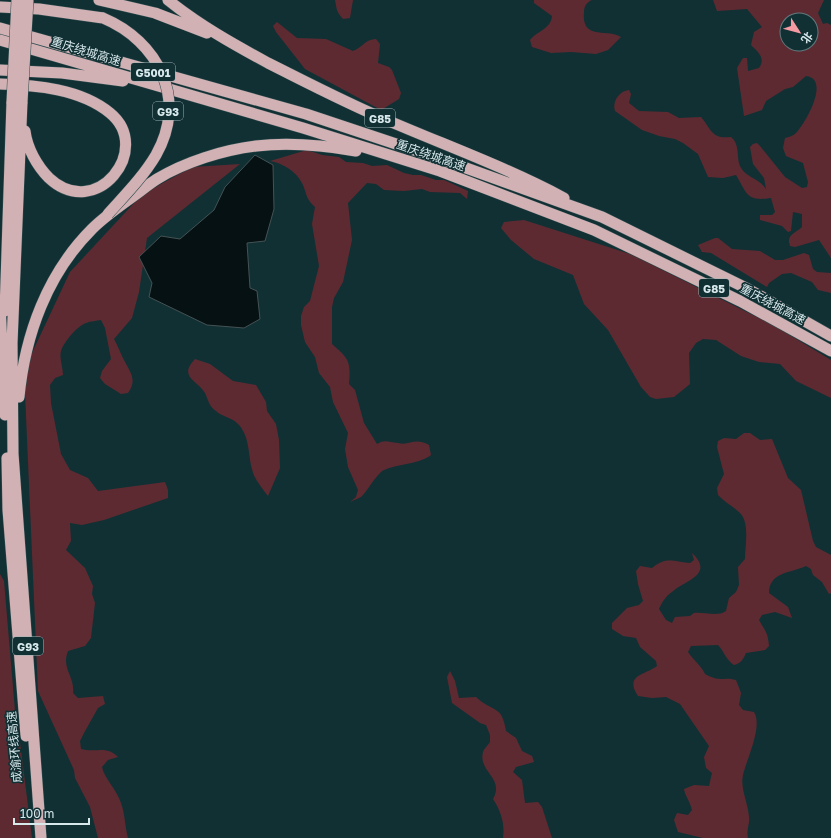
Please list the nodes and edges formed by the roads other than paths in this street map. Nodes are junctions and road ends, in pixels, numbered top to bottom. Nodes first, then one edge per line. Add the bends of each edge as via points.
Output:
1 (17, 0) edge
2 (28, 0) edge
3 (99, 0) edge
4 (168, 0) edge
5 (0, 7) edge
6 (0, 28) edge
7 (0, 40) edge
8 (231, 43) junction
9 (0, 70) edge
10 (146, 83) junction
11 (0, 84) edge
12 (17, 102) junction
13 (403, 159) junction
14 (108, 214) junction
15 (602, 217) junction
16 (0, 302) edge
17 (831, 336) edge
18 (3, 343) junction
19 (831, 351) edge
20 (13, 454) junction
21 (35, 838) edge
22 (41, 838) edge

1 - 12 highway, bridge
2 - 12 highway, bridge
3 - 8 highway via 155,12
4 - 8 highway, G85
5 - 14 highway, G93, bridge via 39,8 103,18 117,24 132,33 149,50 166,82 168,121 164,139 140,179
6 - 15 highway, 重庆绕城高速 / G5001 via 306,114
7 - 10 highway, 重庆绕城高速 / G5001
8 - 15 highway, G85 via 387,121 492,164
9 - 10 highway, G85 via 62,73
10 - 13 highway, 重庆绕城高速 / G85
11 - 12 highway via 52,89 77,95 111,113 124,134 125,150 123,161 109,182 83,192 55,183 41,170 26,138
12 - 18 highway
12 - 20 highway via 12,343
13 - 14 highway, bridge via 324,145 256,146 181,167 157,179
13 - 19 highway, 重庆绕城高速 / G85 via 594,230 740,301
14 - 20 highway, G93 via 75,248 43,299 33,326 22,372
15 - 17 highway, 重庆绕城高速 / G85 via 748,289
16 - 18 highway, G93
18 - 21 highway, 成渝环线高速 / G93 via 8,510
20 - 22 highway, 成渝环线高速 / G93

